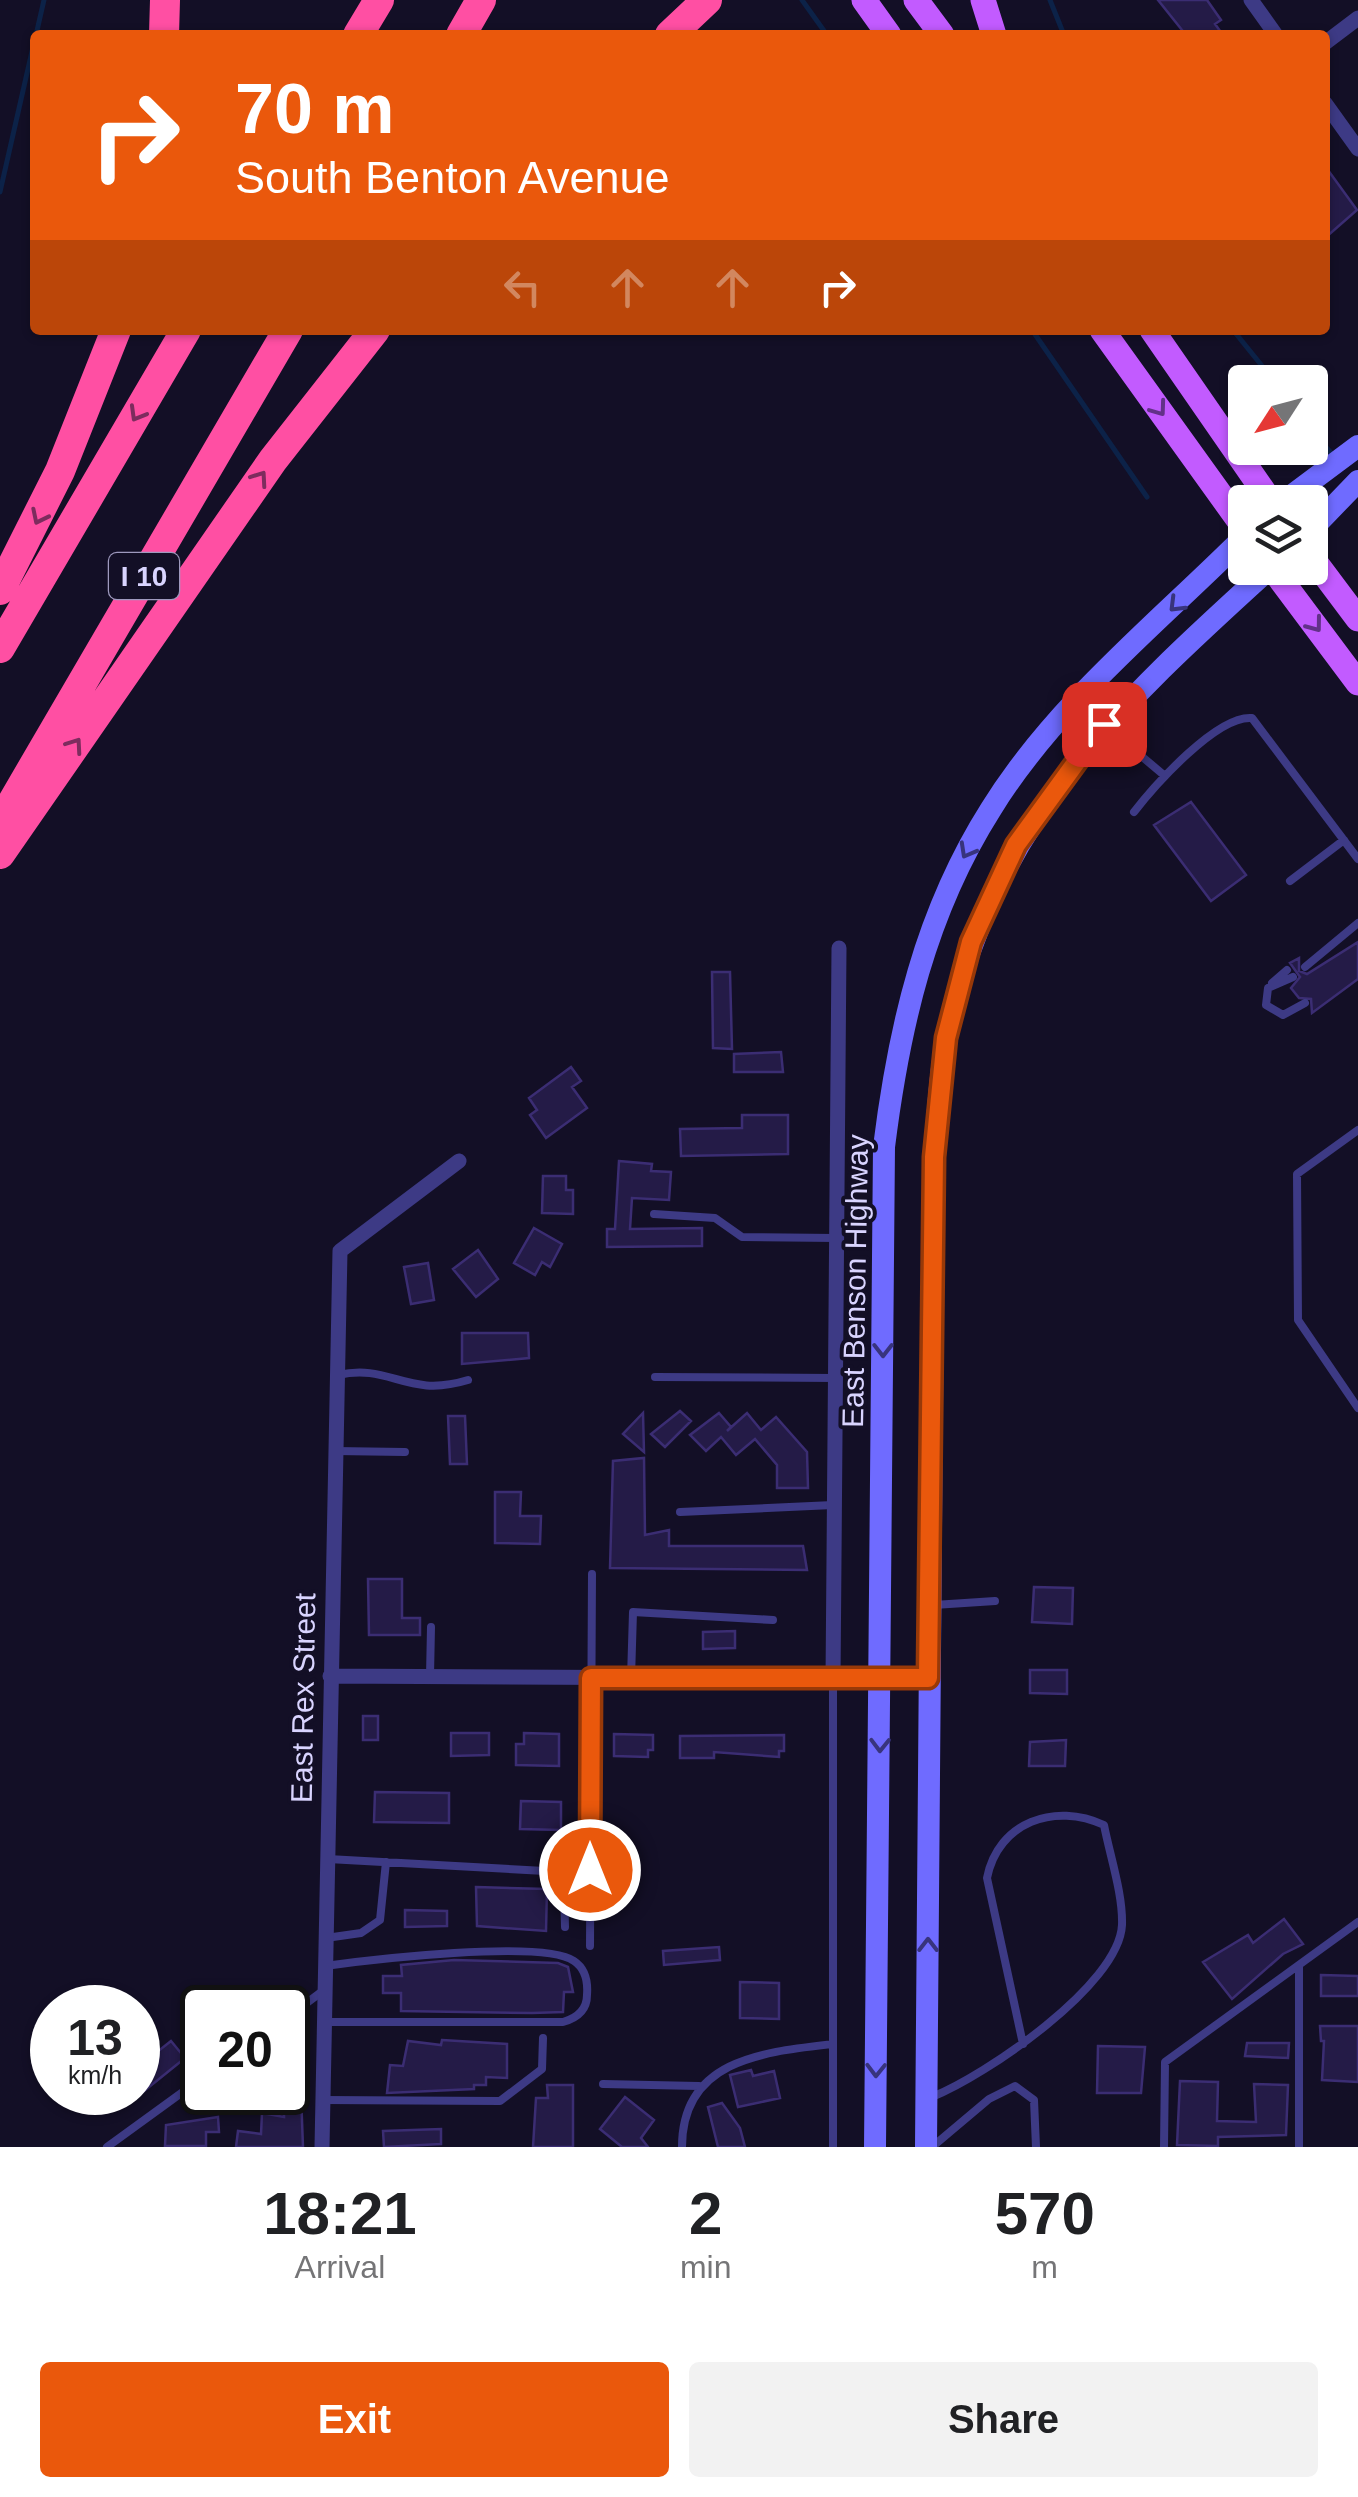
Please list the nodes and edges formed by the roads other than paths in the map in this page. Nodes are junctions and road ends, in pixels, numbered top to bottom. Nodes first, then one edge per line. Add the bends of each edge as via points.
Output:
1 (166, 0) edge
2 (379, 0) edge
3 (482, 0) edge
4 (707, 0) edge
5 (864, 0) edge
6 (916, 0) edge
7 (983, 0) edge
8 (1251, 0) edge
9 (1358, 18) edge
10 (164, 30) edge
11 (361, 30) edge
12 (464, 30) edge
13 (675, 30) edge
14 (885, 30) edge
15 (938, 30) edge
16 (992, 30) edge
17 (1272, 30) edge
18 (1330, 38) edge
19 (1330, 110) edge
20 (1358, 149) edge
21 (114, 335) edge
22 (183, 335) edge
23 (285, 335) edge
24 (371, 335) edge
25 (1106, 335) edge
26 (1155, 335) edge
27 (1355, 448) edge
28 (1259, 485) edge
29 (1306, 485) edge
30 (1353, 487) edge
31 (1228, 509) edge
32 (1328, 513) edge
33 (1228, 550) edge
34 (1328, 579) edge
35 (1253, 585) edge
36 (1284, 585) edge
37 (0, 590) edge
38 (1358, 619) edge
39 (0, 648) edge
40 (1358, 683) edge
41 (1104, 724) junction
42 (1165, 776) junction
43 (1134, 812) dead end
44 (0, 822) edge
45 (1344, 840) junction
46 (0, 854) edge
47 (1358, 859) edge
48 (1290, 880) dead end
49 (1358, 923) edge
50 (838, 948) dead end
51 (1303, 964) dead end
52 (1290, 973) dead end
53 (1305, 1003) dead end
54 (1358, 1130) edge
55 (459, 1162) dead end
56 (654, 1214) dead end
57 (836, 1238) junction
58 (337, 1375) junction
59 (655, 1378) dead end
60 (835, 1378) junction
61 (468, 1380) dead end
62 (1358, 1408) edge
63 (335, 1451) junction
64 (406, 1452) dead end
65 (833, 1505) junction
66 (680, 1512) dead end
67 (592, 1574) dead end
68 (995, 1601) dead end
69 (930, 1606) junction
70 (774, 1620) dead end
71 (431, 1627) dead end
72 (330, 1676) junction
73 (430, 1676) junction
74 (591, 1678) junction
75 (631, 1678) junction
76 (928, 1678) junction
77 (880, 1679) junction
78 (834, 1680) junction
79 (328, 1859) junction
80 (386, 1862) junction
81 (1358, 1922) edge
82 (565, 1927) dead end
83 (326, 1938) junction
84 (590, 1946) dead end
85 (325, 1966) junction
86 (1299, 1966) junction
87 (325, 1990) junction
88 (310, 2001) edge
89 (324, 2022) junction
90 (543, 2038) dead end
91 (833, 2044) junction
92 (1023, 2044) junction
93 (602, 2084) dead end
94 (698, 2086) junction
95 (180, 2094) edge
96 (928, 2099) junction
97 (323, 2100) junction
98 (107, 2147) edge
99 (322, 2147) edge
100 (682, 2147) edge
101 (833, 2147) edge
102 (875, 2147) edge
103 (929, 2147) edge
104 (1036, 2147) edge
105 (1164, 2147) edge
106 (1299, 2147) edge

1 - 10 highway
2 - 11 highway
3 - 12 highway
4 - 13 highway
5 - 14 main road
6 - 15 main road
7 - 16 main road
8 - 17 street
9 - 18 street
19 - 20 street
21 -> 37 highway via 60,471
22 -> 39 highway
23 - 44 highway, I 10
46 -> 24 highway via 264,472
25 -> 31 main road
26 - 28 main road
27 - 29 main road
30 - 32 main road
33 -> 77 main road, East Benson Highway via 1032,752 951,878 922,956 896,1047 884,1147
34 - 38 main road
35 - 41 main road
36 -> 40 main road
41 - 42 lane
41 - 69 main road via 1016,845 971,942 946,1038 934,1157
42 - 43 lane
42 - 45 lane via 1235,718 1252,718
45 - 47 lane
45 - 48 lane
49 - 51 lane
50 - 57 street, East Benson Highway
52 - 53 lane via 1268,988 1264,1001 1278,1015
54 - 62 lane via 1297,1174 1298,1320
55 - 58 street, East Rex Street via 340,1251
56 - 57 lane via 715,1218 742,1237
57 - 60 street, East Benson Highway
58 - 61 lane via 368,1370 420,1388
58 - 63 street, East Rex Street
59 - 60 lane
60 - 65 street, East Benson Highway
63 - 64 lane
63 - 72 street, East Rex Street
65 - 66 lane
65 - 78 street, East Benson Highway
67 - 74 lane
68 - 69 lane
69 - 76 main road
70 - 75 lane via 632,1612
71 - 73 lane
72 - 73 street
72 - 79 street, East Rex Street
73 - 74 street
74 - 75 street
74 - 84 lane
75 - 78 street
76 - 77 street
96 -> 76 main road
77 - 78 street
77 -> 102 main road, East Benson Highway
78 - 91 lane
79 - 80 lane
79 - 83 street, East Rex Street
80 - 82 lane via 545,1871 564,1886
80 - 83 lane via 380,1920 361,1933
81 - 86 lane
83 - 85 street, East Rex Street
85 - 87 street, East Rex Street
85 - 89 lane via 399,1956 547,1953 584,1970 588,2002 563,2022
86 - 105 lane via 1165,2062
86 - 106 lane
87 - 88 lane
87 - 89 street, East Rex Street
89 - 97 street, East Rex Street
90 - 97 lane via 542,2069 500,2102
91 - 94 lane via 735,2064
91 - 101 lane
92 - 92 lane via 1109,1967 1122,1926 1104,1825 1089,1818 1022,1824 992,1854 987,1878
92 - 96 lane via 963,2085
93 - 94 lane
94 - 100 lane via 686,2112
95 - 98 lane
96 - 103 main road
97 - 99 street, East Rex Street
103 - 104 lane via 1014,2086 1034,2100

